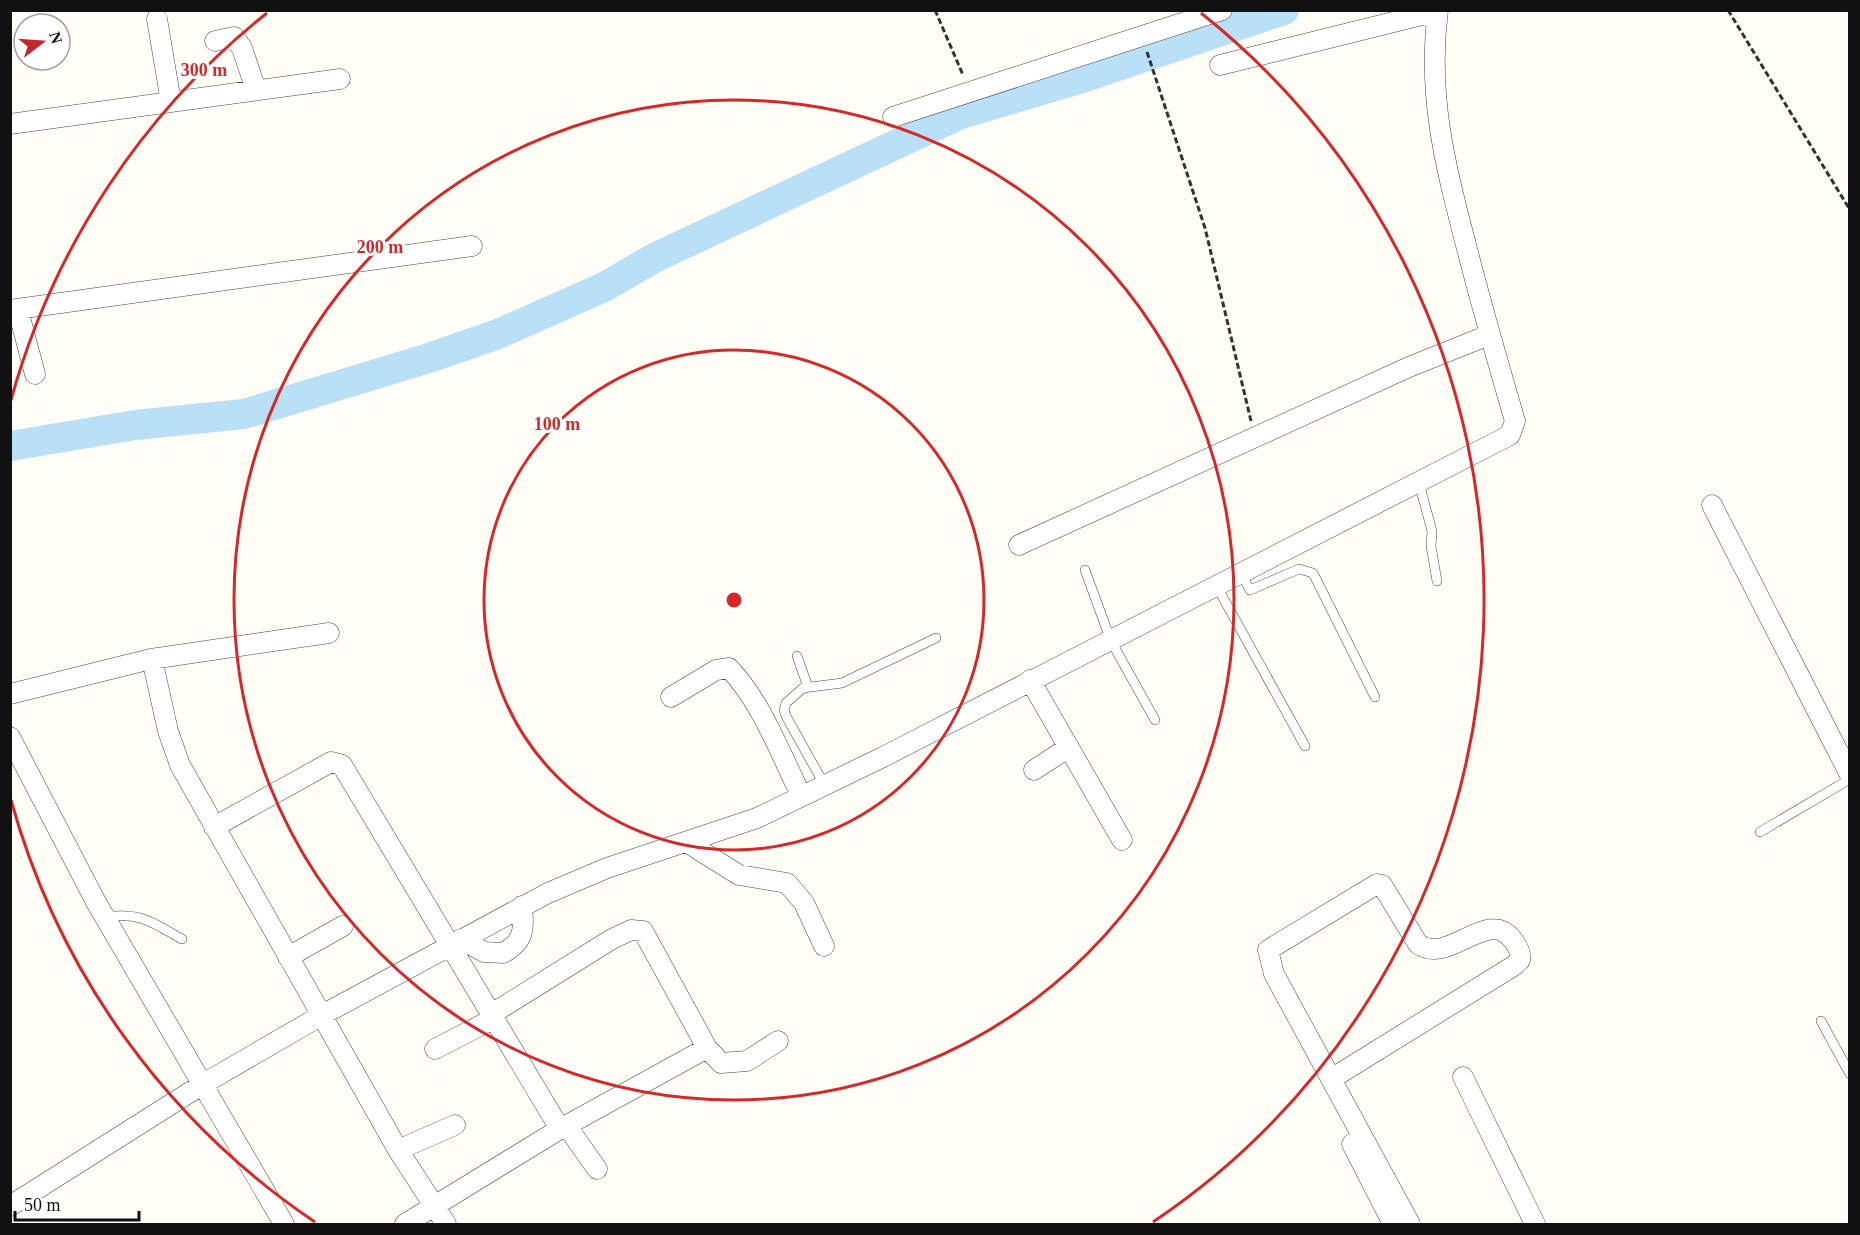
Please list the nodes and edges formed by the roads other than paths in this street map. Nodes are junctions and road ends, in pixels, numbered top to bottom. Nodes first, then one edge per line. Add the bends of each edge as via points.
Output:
1 (1222, 10) edge
2 (1438, 11) edge
3 (157, 19) dead end
4 (215, 41) dead end
5 (1220, 65) dead end
6 (340, 79) dead end
7 (256, 90) junction
8 (171, 102) junction
9 (893, 117) dead end
10 (10, 124) edge
11 (472, 246) dead end
12 (14, 310) edge
13 (1489, 334) junction
14 (35, 374) dead end
15 (1419, 483) junction
16 (1712, 505) dead end
17 (1019, 545) dead end
18 (1085, 570) dead end
19 (1240, 572) junction
20 (1437, 581) dead end
21 (1216, 585) junction
22 (329, 633) dead end
23 (936, 638) dead end
24 (1111, 641) junction
25 (797, 657) dead end
26 (152, 659) junction
27 (1030, 680) junction
28 (808, 687) junction
29 (10, 694) edge
30 (670, 697) dead end
31 (1375, 697) dead end
32 (1155, 720) dead end
33 (10, 737) edge
34 (1305, 746) dead end
35 (1069, 747) junction
36 (1034, 770) dead end
37 (1850, 777) edge
38 (824, 784) junction
39 (801, 795) junction
40 (214, 827) junction
41 (1760, 832) dead end
42 (1122, 840) dead end
43 (688, 843) junction
44 (522, 906) junction
45 (105, 917) junction
46 (343, 927) dead end
47 (182, 939) dead end
48 (455, 942) junction
49 (824, 946) dead end
50 (288, 957) junction
51 (322, 1015) junction
52 (492, 1017) junction
53 (1821, 1021) dead end
54 (778, 1041) dead end
55 (707, 1048) junction
56 (435, 1049) dead end
57 (1850, 1074) edge
58 (1463, 1077) dead end
59 (1331, 1079) junction
60 (203, 1084) junction
61 (456, 1125) dead end
62 (563, 1127) junction
63 (1351, 1142) dead end
64 (398, 1150) junction
65 (597, 1169) dead end
66 (10, 1206) edge
67 (434, 1207) junction
68 (284, 1224) edge
69 (405, 1224) edge
70 (446, 1224) edge
71 (1393, 1224) edge
72 (1410, 1224) edge
73 (1535, 1224) edge

1 - 9 street
2 - 5 street
2 - 13 street via 1435,49 1439,136
3 - 8 street
4 - 7 street via 234,37 242,48
6 - 7 street
7 - 8 street
8 - 10 street
11 - 12 street
12 - 14 street
13 - 15 street via 1515,421 1513,428 1503,440
13 - 17 street
15 - 19 street
15 - 20 lane via 1432,531
16 - 37 street
18 - 24 lane
19 - 21 street
19 - 31 lane via 1250,590 1299,569 1313,573
21 - 24 street
21 - 34 lane
22 - 26 street
23 - 28 lane via 842,683
24 - 27 street
24 - 32 lane
25 - 28 lane
26 - 29 street
26 - 40 street via 180,765
27 - 35 street
27 - 38 street
28 - 38 lane via 786,703 784,710
30 - 39 street via 716,670 729,668 759,709
33 - 45 street
35 - 36 street
35 - 42 street
37 - 41 lane
38 - 39 street
39 - 43 street via 757,818
40 - 48 street via 331,762 342,765
40 - 50 street
43 - 44 street via 607,868
43 - 49 street via 739,875 787,883 804,903
44 - 48 street
44 - 48 street via 522,938 503,953 484,952
45 - 47 lane via 128,914
45 - 60 street
46 - 50 street
48 - 51 street
48 - 52 street
50 - 51 street
51 - 60 street
51 - 64 street
52 - 55 street via 612,939 631,930 643,931
52 - 56 street
52 - 62 street
53 - 57 lane
54 - 55 street via 747,1061 733,1064 721,1063
55 - 62 street
58 - 73 street
59 - 59 street via 1515,964 1521,952 1512,939 1503,929 1492,928 1433,952 1426,950 1418,944 1382,885 1377,884 1270,946 1268,958 1274,974
59 - 72 street
60 - 66 street
60 - 68 street
61 - 64 street
62 - 65 street
62 - 67 street
63 - 71 street
64 - 67 street
67 - 69 street
67 - 70 street

